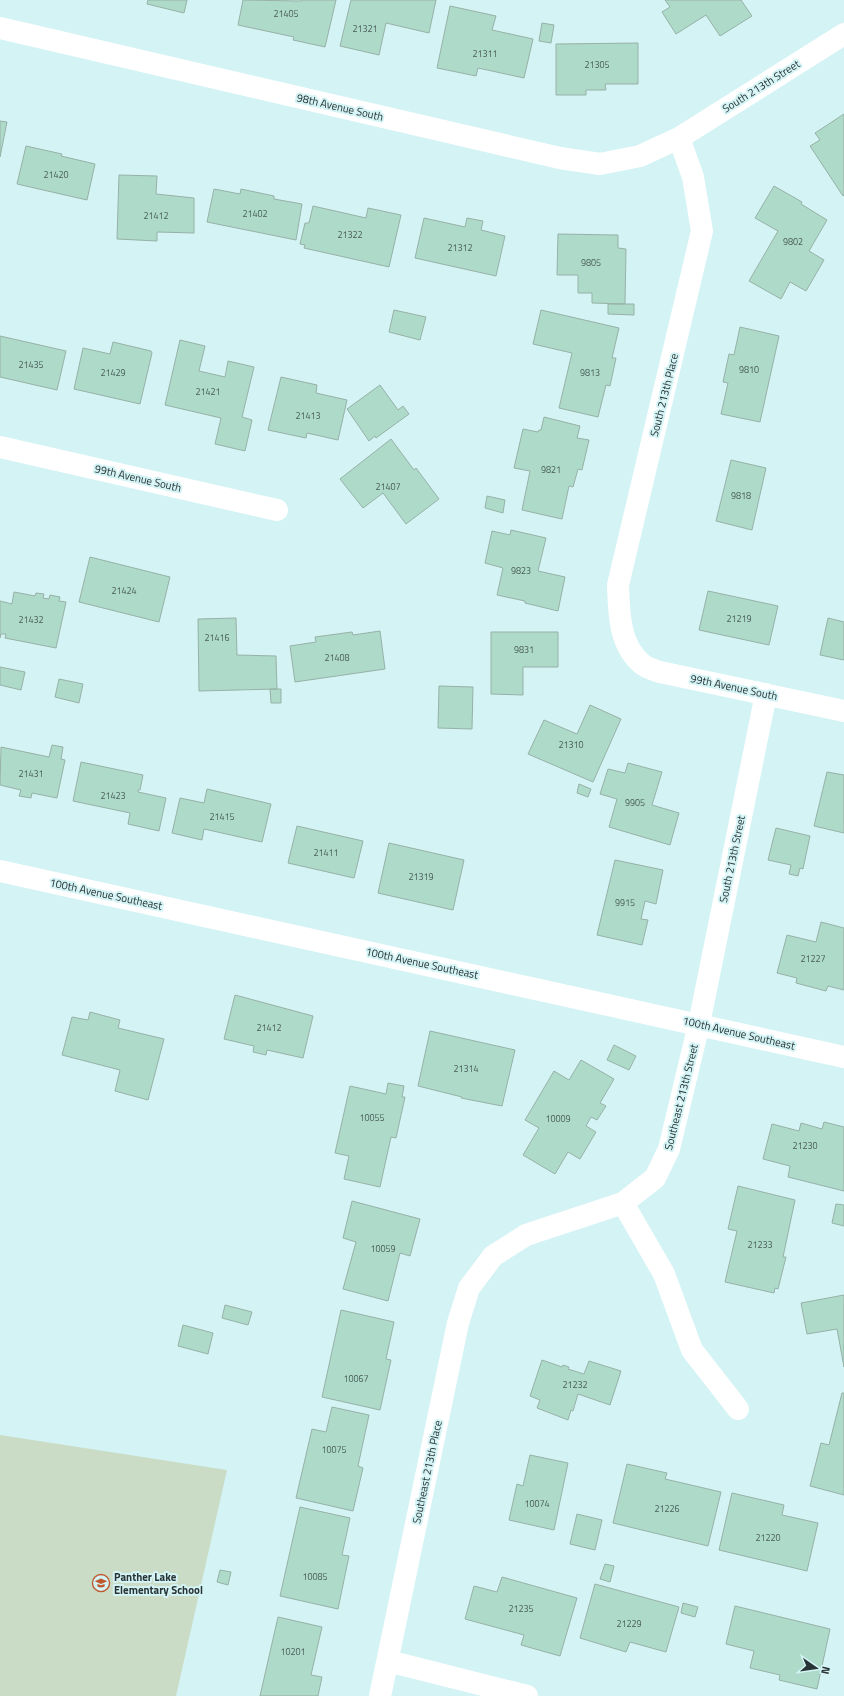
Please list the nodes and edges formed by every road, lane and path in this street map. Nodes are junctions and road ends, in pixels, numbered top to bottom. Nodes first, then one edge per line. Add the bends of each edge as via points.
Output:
1 (0, 28) edge
2 (844, 34) edge
3 (679, 138) junction
4 (0, 447) edge
5 (277, 510) dead end
6 (630, 652) joint
7 (766, 694) junction
8 (844, 711) edge
9 (0, 872) edge
10 (699, 1024) junction
11 (844, 1056) edge
12 (622, 1202) junction
13 (493, 1256) joint
14 (738, 1409) dead end
15 (388, 1661) junction
16 (380, 1696) edge
17 (527, 1696) edge

1 - 3 street, 98th Avenue South via 560,158 600,164 640,156
2 - 3 street, South 213th Street
3 - 6 street, South 213th Place via 693,178 702,231 618,586 620,623
4 - 5 street, 99th Avenue South
6 - 7 street, 99th Avenue South via 643,665 660,672
7 - 8 street, 99th Avenue South
7 - 10 street, South 213th Street
9 - 10 street, 100th Avenue Southeast
10 - 11 street, 100th Avenue Southeast
10 - 12 street, Southeast 213th Street via 669,1150 655,1178
12 - 13 street, Southeast 213th Street via 526,1235
12 - 14 street via 664,1274 692,1350
13 - 15 street, Southeast 213th Place via 470,1288 458,1323
15 - 16 street, Southeast 213th Place
15 - 17 street

